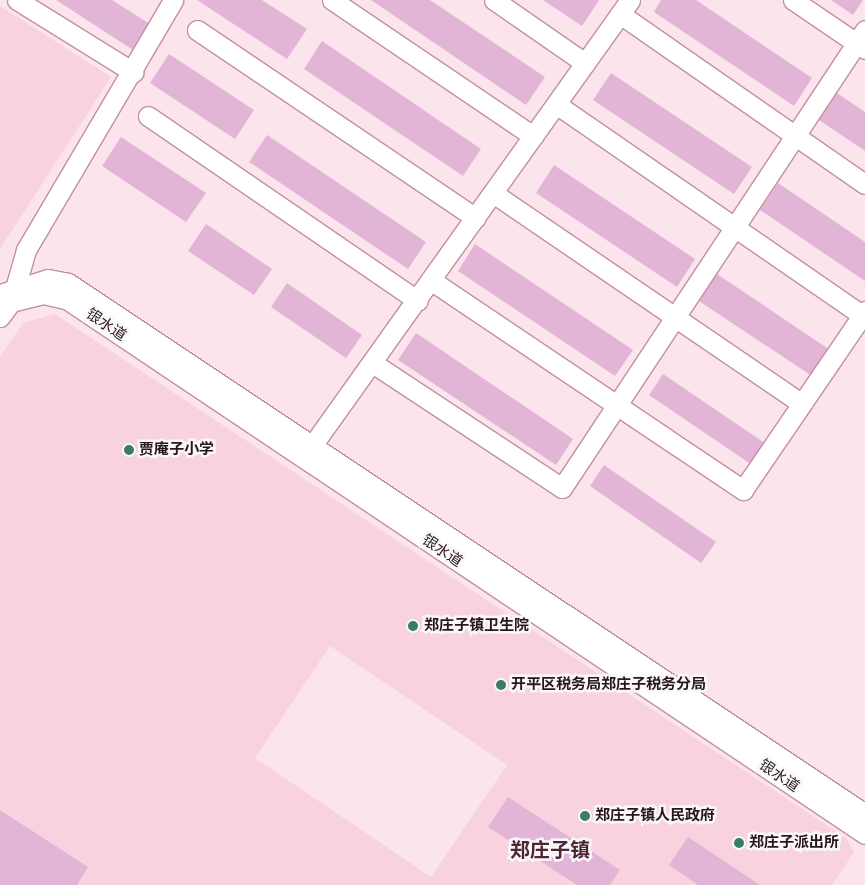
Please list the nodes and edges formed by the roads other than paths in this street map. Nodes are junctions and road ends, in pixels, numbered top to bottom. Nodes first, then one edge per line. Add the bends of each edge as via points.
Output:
1 (16, 0) edge
2 (173, 0) edge
3 (332, 0) edge
4 (494, 0) edge
5 (793, 0) edge
6 (625, 7) edge
7 (197, 30) dead end
8 (865, 30) edge
9 (865, 49) edge
10 (585, 63) junction
11 (133, 72) junction
12 (556, 104) junction
13 (148, 116) dead end
14 (534, 136) junction
15 (865, 184) edge
16 (493, 193) junction
17 (476, 218) junction
18 (432, 281) junction
19 (8, 294) edge
20 (418, 301) junction
21 (864, 313) edge
22 (0, 318) edge
23 (374, 364) junction
24 (802, 404) junction
25 (617, 405) junction
26 (314, 443) junction
27 (865, 814) edge
28 (865, 834) edge

1 - 11 street
2 - 11 street
3 - 14 street
4 - 10 street
5 - 9 street
6 - 10 street
6 - 15 street
7 - 17 street
8 - 25 street
10 - 12 street
11 - 19 street via 26,250
12 - 14 street
12 - 21 street
13 - 20 street
14 - 16 street
16 - 17 street
16 - 24 street
17 - 18 street
18 - 20 street
18 - 25 street
19 - 22 street
19 - 26 street, 银水道 via 48,279 68,282
19 - 28 street, 银水道 via 43,294 68,300
20 - 23 street
21 - 24 street
23 - 25 street via 562,488
23 - 26 street
24 - 25 street via 743,490
26 - 27 street, 银水道

